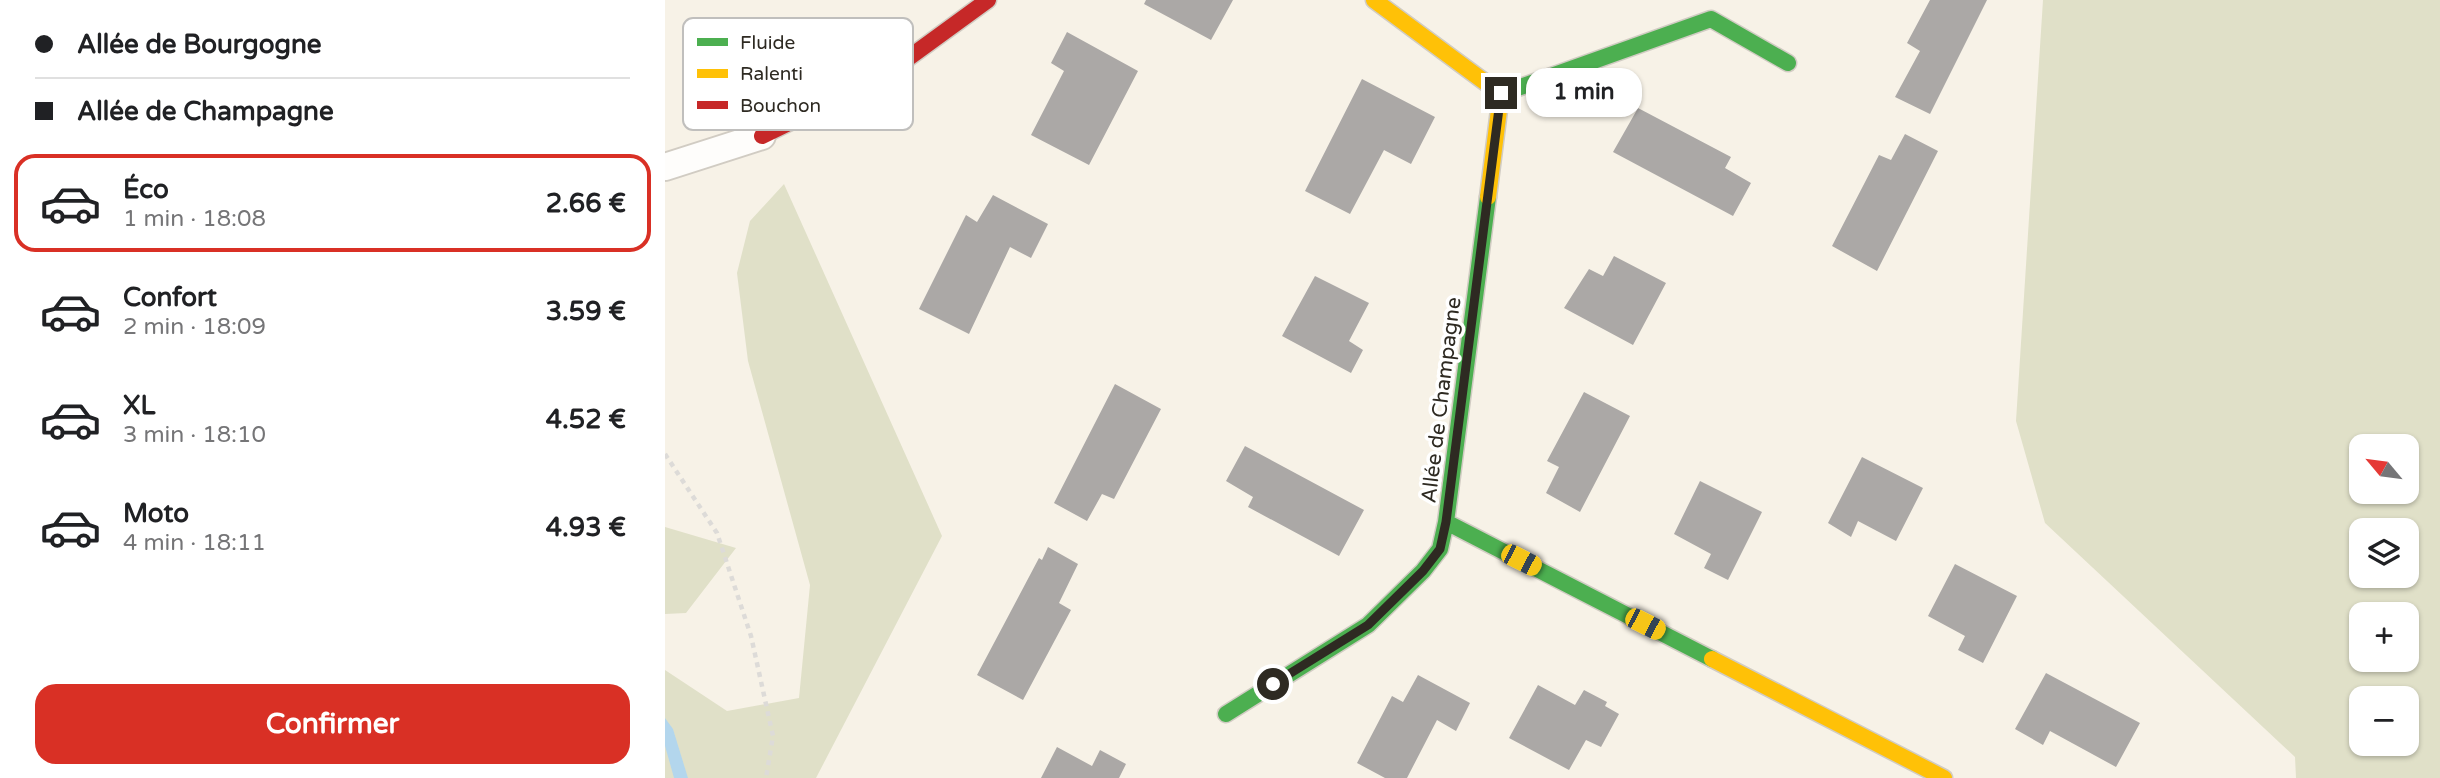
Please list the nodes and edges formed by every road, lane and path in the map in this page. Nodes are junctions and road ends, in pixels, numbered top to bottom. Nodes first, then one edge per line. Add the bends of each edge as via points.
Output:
1 (988, 0) edge
2 (1374, 0) edge
3 (913, 54) edge
4 (1788, 63) dead end
5 (1501, 93) junction
6 (774, 130) edge
7 (762, 136) joint
8 (665, 167) edge
9 (665, 454) edge
10 (1446, 522) junction
11 (1226, 714) dead end
12 (766, 778) edge
13 (1944, 778) edge

1 - 3 street
2 - 5 street
4 - 5 street via 1711,19
5 - 10 street, Allée de Champagne
6 - 7 street
7 - 8 lane
9 - 12 path via 717,533 751,636 773,736
10 - 11 street via 1440,549 1368,625
10 - 13 street, Allée de Champagne

